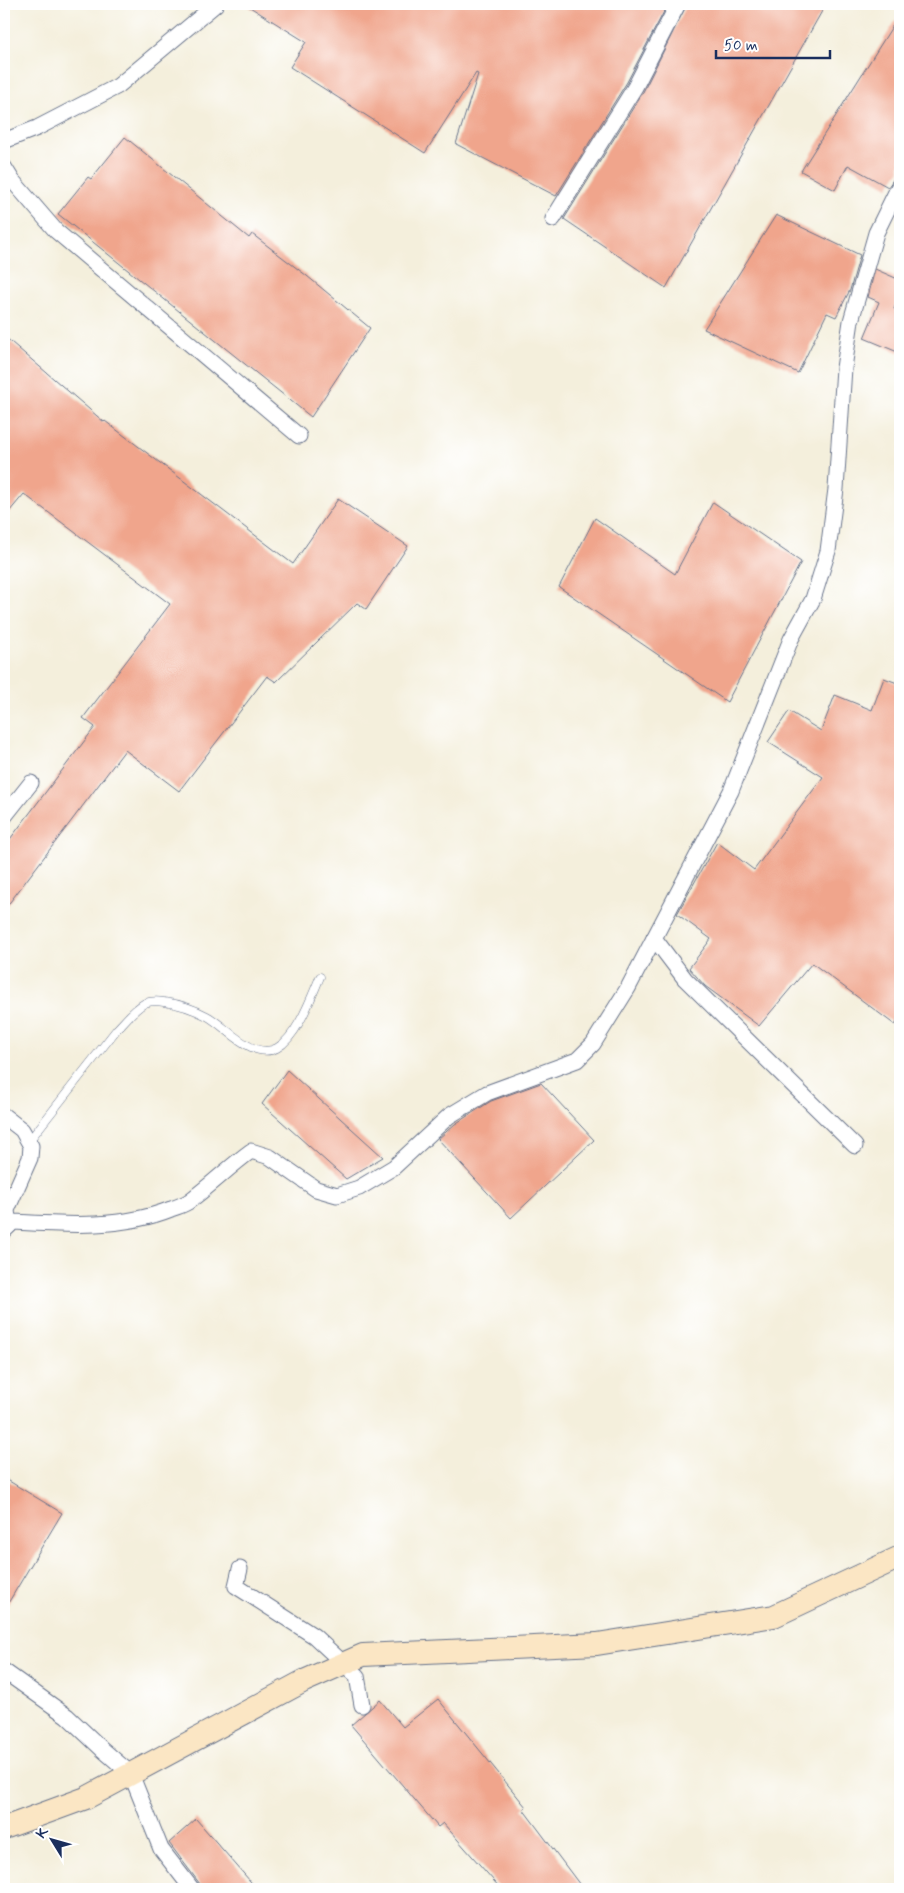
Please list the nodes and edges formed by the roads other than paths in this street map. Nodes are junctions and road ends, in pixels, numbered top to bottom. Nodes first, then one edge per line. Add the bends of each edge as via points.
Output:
1 (216, 4) edge
2 (678, 4) edge
3 (4, 141) edge
4 (4, 167) edge
5 (900, 184) edge
6 (553, 219) dead end
7 (299, 436) dead end
8 (31, 783) dead end
9 (4, 817) edge
10 (654, 938) junction
11 (320, 977) dead end
12 (4, 1116) edge
13 (29, 1142) junction
14 (855, 1146) dead end
15 (6, 1228) edge
16 (900, 1557) edge
17 (240, 1569) dead end
18 (343, 1664) junction
19 (4, 1671) edge
20 (362, 1705) dead end
21 (131, 1774) junction
22 (4, 1828) edge
23 (192, 1889) edge

1 - 3 street via 118,86 37,128
2 - 6 street via 635,87
4 - 7 street via 56,231
5 - 10 street via 876,233 850,321 828,551 813,599 790,639 731,792
8 - 9 street
10 - 14 street via 685,979
10 - 15 street via 593,1044 577,1060 487,1093 448,1116 394,1167 360,1188 337,1195 316,1189 270,1157 251,1151 187,1203 155,1216 115,1224 13,1222
11 - 13 lane via 304,1014 291,1034 276,1048 267,1051 248,1046 208,1017 185,1007 156,1001 146,1003 117,1029
12 - 13 street via 22,1130
13 - 15 street via 30,1158 7,1210
16 - 18 street via 774,1616 597,1644 363,1655
17 - 18 street via 236,1586 314,1636
18 - 20 street via 357,1676
18 - 21 street via 304,1681
19 - 21 street via 67,1716
21 - 22 street via 86,1798
21 - 23 street via 161,1849

